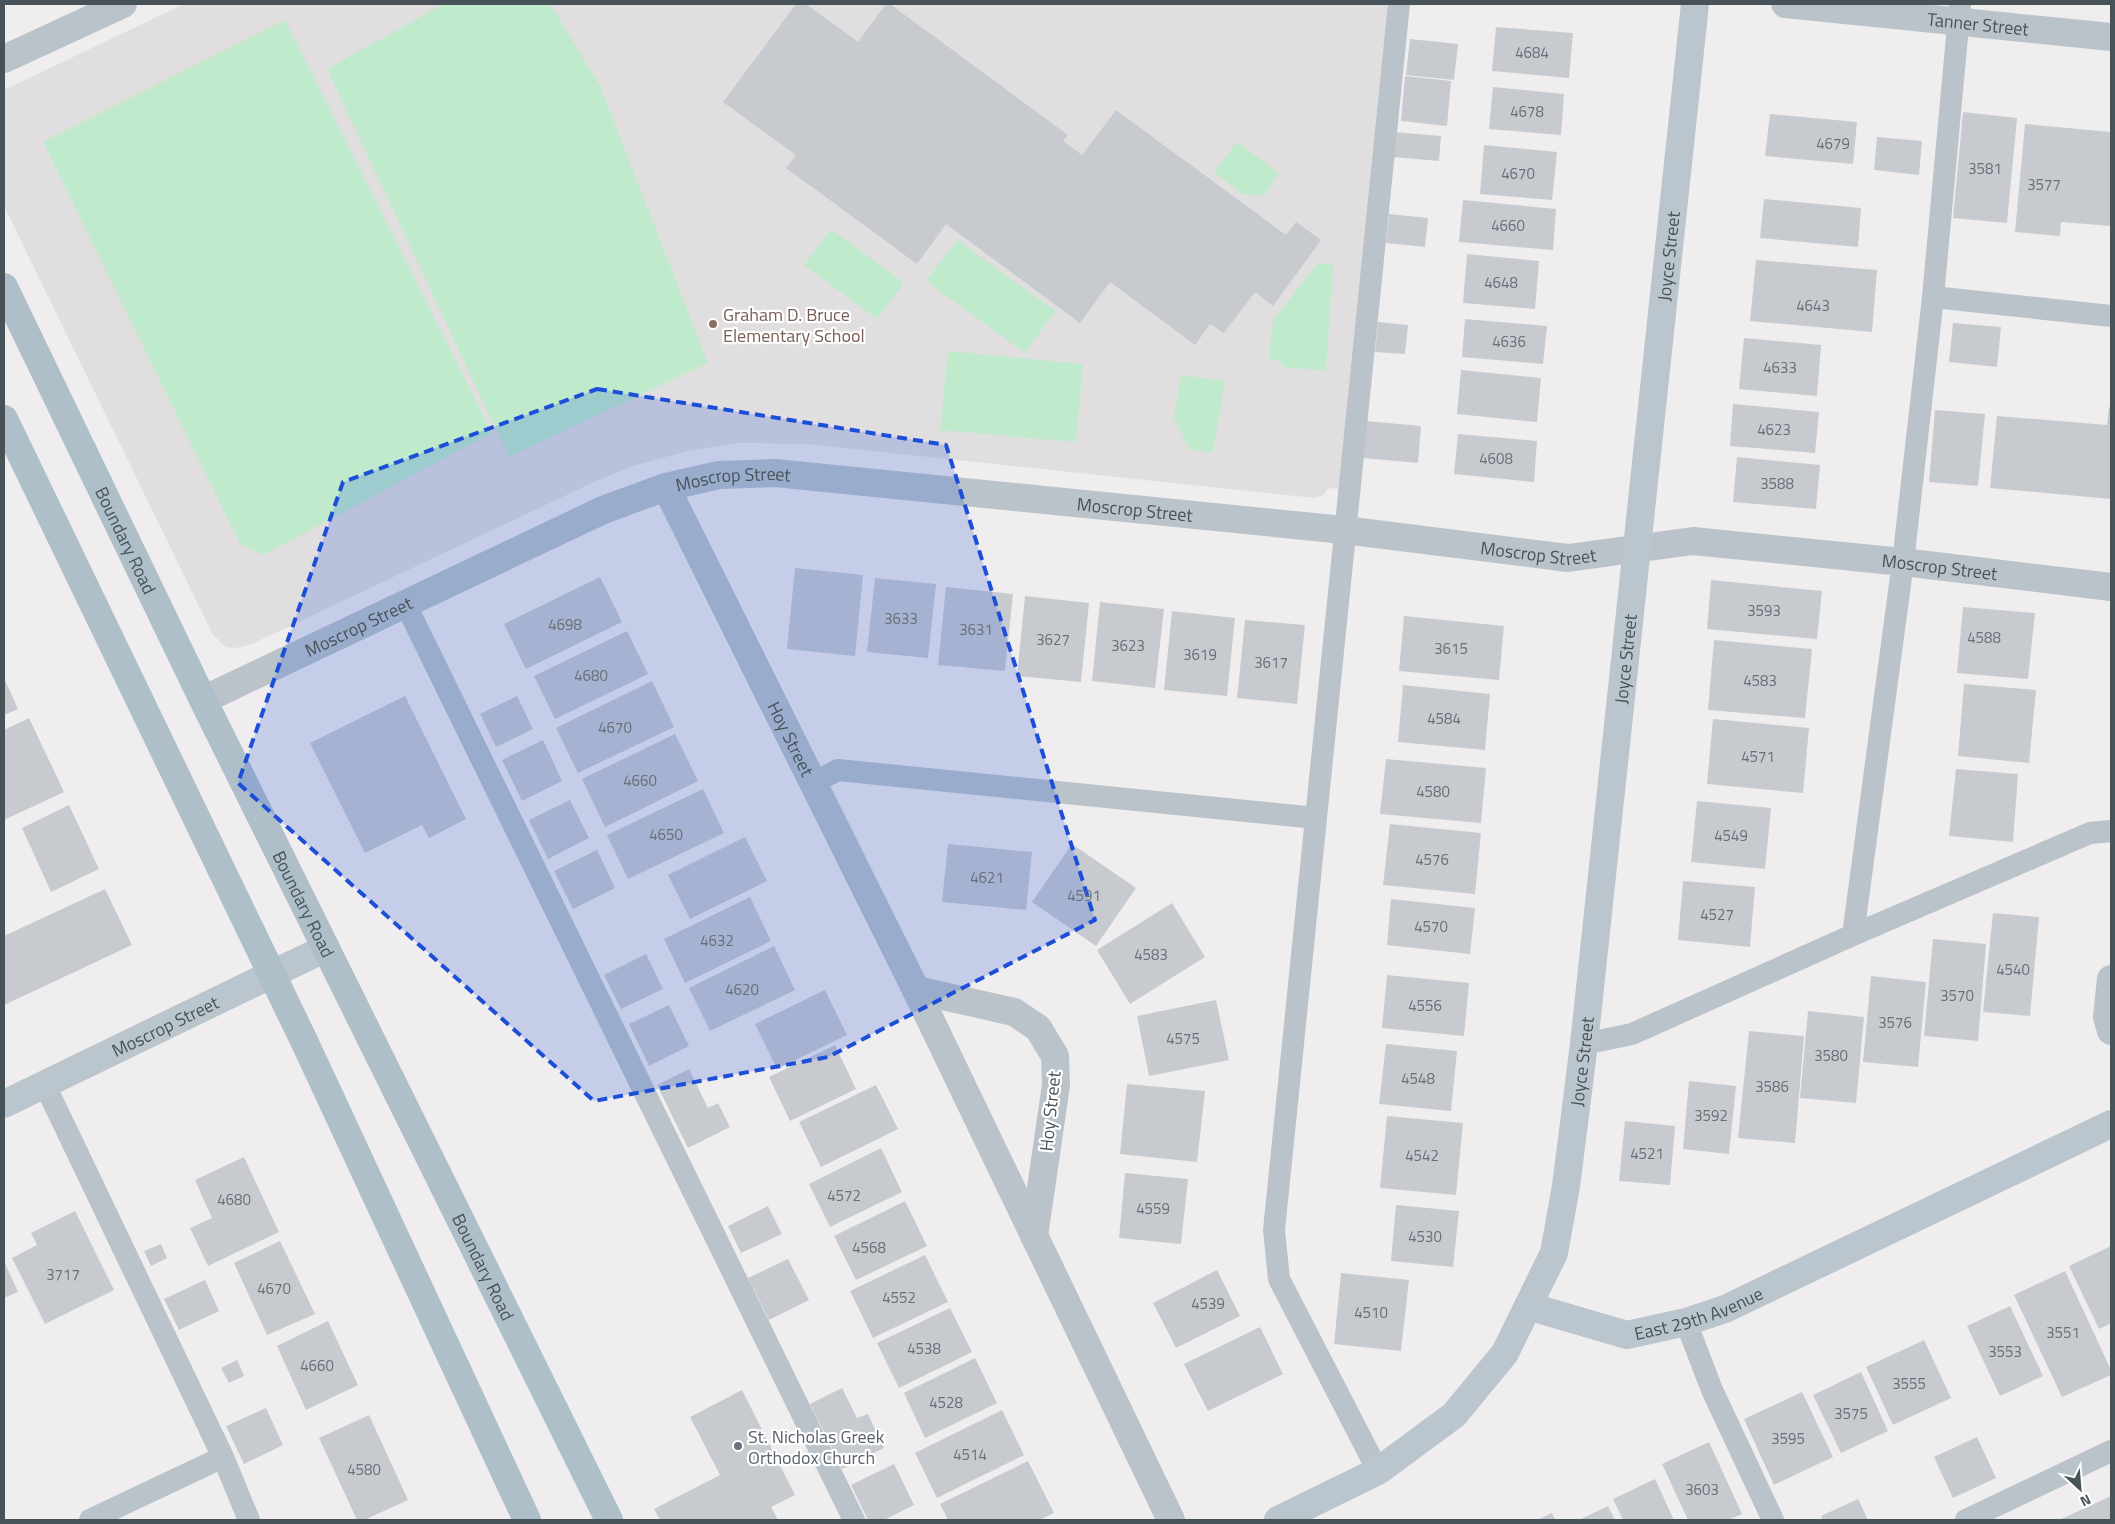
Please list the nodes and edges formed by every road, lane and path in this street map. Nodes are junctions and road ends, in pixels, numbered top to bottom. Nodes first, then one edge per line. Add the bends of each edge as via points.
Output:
1 (121, 4) edge
2 (1399, 4) edge
3 (1695, 4) edge
4 (1785, 4) edge
5 (1959, 13) edge
6 (2111, 38) edge
7 (4, 59) edge
8 (4, 287) edge
9 (1933, 297) junction
10 (2111, 316) edge
11 (4, 419) edge
12 (11, 451) edge
13 (666, 487) junction
14 (1344, 530) junction
15 (1637, 549) junction
16 (1903, 562) junction
17 (2111, 587) edge
18 (405, 603) junction
19 (203, 700) junction
20 (813, 783) junction
21 (1316, 818) junction
22 (2111, 831) edge
23 (1853, 935) junction
24 (326, 948) junction
25 (272, 975) junction
26 (2111, 978) edge
27 (916, 990) junction
28 (2111, 1031) edge
29 (1584, 1044) junction
30 (44, 1083) junction
31 (4, 1104) edge
32 (2111, 1124) edge
33 (1034, 1236) junction
34 (1528, 1306) junction
35 (1686, 1322) junction
36 (2111, 1451) edge
37 (223, 1457) junction
38 (1378, 1471) junction
39 (90, 1520) edge
40 (249, 1520) edge
41 (527, 1520) edge
42 (609, 1520) edge
43 (854, 1520) edge
44 (1171, 1520) edge
45 (1278, 1520) edge
46 (1773, 1520) edge
47 (1966, 1520) edge

1 - 7 street
2 - 14 lane
3 - 15 main road, Joyce Street
4 - 5 street, Tanner Street
5 - 6 street, Tanner Street
5 - 9 lane
8 - 19 main road, Boundary Road
9 - 10 lane
9 - 16 lane
11 - 12 main road
12 - 25 main road
13 - 14 street, Moscrop Street via 718,475 774,473
13 - 18 street, Moscrop Street via 603,510
13 - 20 street, Hoy Street
14 - 15 street, Moscrop Street via 1568,558
14 - 21 lane
15 - 16 street, Moscrop Street via 1693,541
15 - 29 main road, Joyce Street
16 - 17 street, Moscrop Street
16 - 23 lane
18 - 19 street, Moscrop Street
18 - 43 lane
19 - 24 main road, Boundary Road
20 - 21 lane via 838,770
20 - 27 street, Hoy Street
21 - 38 lane via 1274,1230 1279,1279
22 - 23 lane via 2090,833
23 - 29 lane via 1632,1034
24 - 25 main road, Moscrop Street
24 - 42 main road, Boundary Road
25 - 30 main road, Moscrop Street
25 - 41 main road
26 - 28 street via 2107,1017
27 - 33 street, Hoy Street
27 - 33 street, Hoy Street via 1014,1012 1038,1028 1055,1056 1056,1085
29 - 34 main road, Joyce Street via 1554,1253
30 - 31 main road, Moscrop Street
30 - 37 lane
32 - 35 main road, East 29th Avenue via 1725,1308
33 - 44 street, Hoy Street
34 - 35 main road, East 29th Avenue via 1627,1335
34 - 38 main road via 1505,1353 1454,1415
35 - 46 lane via 1712,1390
36 - 47 lane
37 - 39 lane
37 - 40 lane
38 - 45 main road

